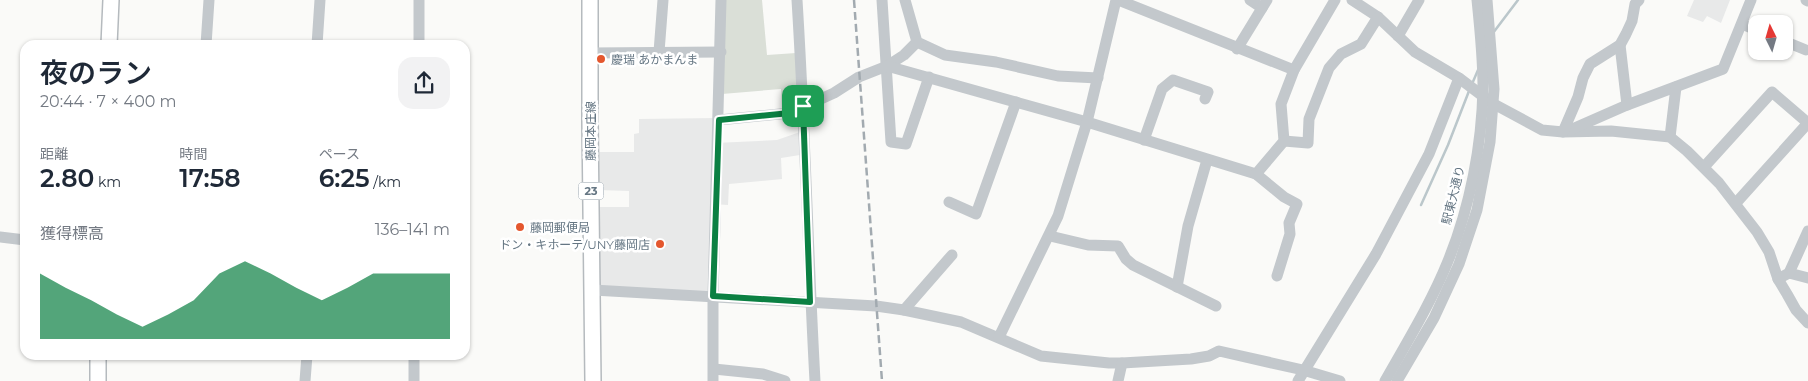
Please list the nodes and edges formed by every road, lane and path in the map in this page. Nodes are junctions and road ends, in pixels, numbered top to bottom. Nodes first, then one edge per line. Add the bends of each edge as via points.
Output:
1 (111, 0) edge
2 (208, 0) edge
3 (320, 0) edge
4 (419, 0) edge
5 (590, 0) edge
6 (663, 0) edge
7 (721, 0) edge
8 (796, 0) edge
9 (882, 0) edge
10 (905, 0) edge
11 (1117, 0) edge
12 (1250, 0) edge
13 (1335, 0) edge
14 (1352, 0) edge
15 (1419, 0) edge
16 (1477, 0) edge
17 (1487, 0) edge
18 (1639, 0) edge
19 (1751, 0) edge
20 (1264, 4) edge
21 (1142, 5) edge
22 (1378, 17) junction
23 (1742, 24) junction
24 (1748, 27) edge
25 (1398, 36) junction
26 (109, 40) edge
27 (206, 40) edge
28 (317, 40) edge
29 (419, 40) edge
30 (917, 42) junction
31 (1620, 45) junction
32 (1793, 45) edge
33 (1238, 49) junction
34 (1806, 50) dead end
35 (659, 52) junction
36 (720, 52) junction
37 (590, 53) junction
38 (887, 66) junction
39 (1294, 70) junction
40 (929, 77) junction
41 (1098, 78) junction
42 (1459, 78) junction
43 (1676, 87) junction
44 (1482, 96) junction
45 (1205, 98) dead end
46 (1016, 102) junction
47 (1492, 103) junction
48 (1628, 105) junction
49 (803, 106) junction
50 (719, 120) junction
51 (1087, 122) junction
52 (1807, 126) edge
53 (1564, 132) junction
54 (1670, 137) junction
55 (1144, 140) junction
56 (1284, 141) junction
57 (1207, 160) junction
58 (1704, 167) junction
59 (1256, 174) junction
60 (949, 202) dead end
61 (1736, 203) junction
62 (1050, 236) junction
63 (0, 237) edge
64 (1807, 237) edge
65 (20, 239) edge
66 (952, 255) dead end
67 (1278, 276) dead end
68 (1783, 276) junction
69 (1808, 278) edge
70 (1178, 287) junction
71 (593, 290) junction
72 (713, 296) junction
73 (810, 302) junction
74 (1216, 306) dead end
75 (904, 310) junction
76 (1808, 323) edge
77 (999, 337) junction
78 (98, 360) edge
79 (307, 360) edge
80 (414, 360) edge
81 (1122, 363) junction
82 (714, 369) junction
83 (1303, 370) junction
84 (98, 381) edge
85 (305, 381) edge
86 (414, 381) edge
87 (593, 381) edge
88 (713, 381) edge
89 (785, 381) edge
90 (815, 381) edge
91 (1118, 381) edge
92 (1298, 381) edge
93 (1340, 381) edge
94 (1385, 381) edge
95 (1397, 381) edge

1 - 26 main road
2 - 27 street
3 - 28 street
4 - 29 street
5 - 37 main road, 藤岡本庄線 / 23
6 - 35 street
7 - 36 street
8 - 49 street
9 - 38 street
10 - 30 street
11 - 21 street
11 - 41 street
12 - 20 street
13 - 39 street
14 - 22 street
15 - 25 street
16 - 44 street, 駅東大通り
17 - 47 street, 駅東大通り
18 - 31 street
19 - 23 street
20 - 33 street
21 - 33 street
22 - 25 street
22 - 56 street via 1361,44 1341,54 1329,68 1309,119 1308,143
23 - 24 street
23 - 43 street via 1723,69
25 - 42 street via 1415,52
30 - 38 street
30 - 41 street via 945,55 1058,76
31 - 48 street
31 - 53 street via 1590,64
32 - 34 street
33 - 39 street
35 - 36 street
35 - 37 street
36 - 50 street
37 - 71 main road, 藤岡本庄線 / 23
38 - 40 street
38 - 40 street via 891,142 906,144
38 - 49 street
39 - 56 street via 1281,104
40 - 46 street
41 - 51 street
42 - 44 street
42 - 83 street via 1430,154 1376,254
43 - 48 street
43 - 54 street
44 - 47 street
44 - 94 street, 駅東大通り via 1479,140 1466,208 1449,260 1424,313
45 - 55 street via 1208,92 1173,80 1162,89
46 - 51 street
46 - 60 street via 976,214
47 - 53 street via 1542,130
47 - 95 street, 駅東大通り via 1490,142 1477,210 1459,264 1434,318
48 - 53 street
49 - 50 street via 790,113
49 - 73 street
50 - 72 street
51 - 55 street
51 - 62 street
52 - 58 street via 1772,92
52 - 61 street
53 - 54 street via 1612,131
54 - 58 street
55 - 57 street
56 - 59 street
57 - 59 street
57 - 70 street via 1188,226
58 - 61 street
59 - 67 street via 1297,204 1289,223 1290,234
61 - 68 street
62 - 70 street via 1118,246 1133,265
62 - 77 street
63 - 65 street
64 - 68 street
66 - 75 street
68 - 69 street
68 - 76 street via 1796,310
70 - 74 street
71 - 72 street
71 - 87 main road, 藤岡本庄線 / 23
72 - 73 street
72 - 82 street
73 - 75 street
73 - 90 street
75 - 77 street via 961,322
77 - 81 street via 1041,356
78 - 84 main road
79 - 85 street
80 - 86 street
81 - 83 street via 1190,359 1219,351
81 - 91 street
82 - 88 street
82 - 89 street via 763,374
83 - 92 street
83 - 93 street

